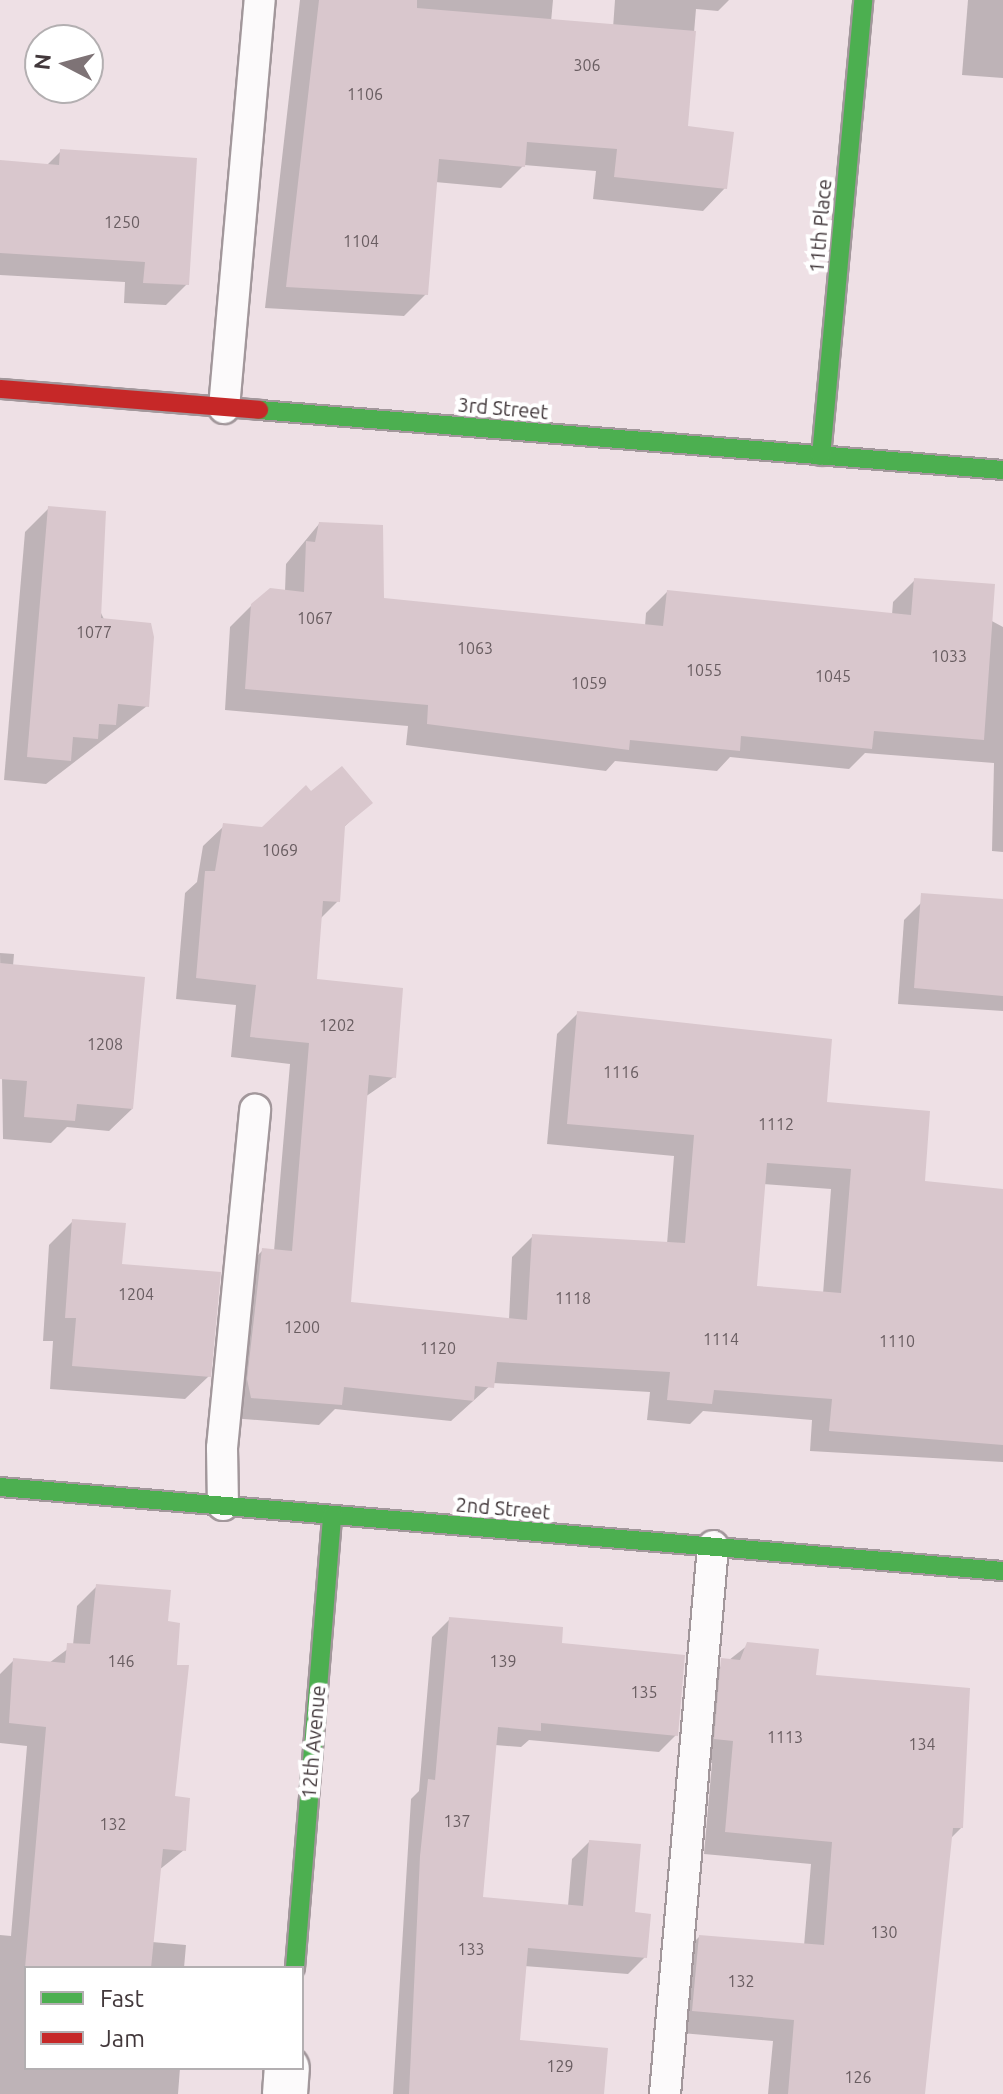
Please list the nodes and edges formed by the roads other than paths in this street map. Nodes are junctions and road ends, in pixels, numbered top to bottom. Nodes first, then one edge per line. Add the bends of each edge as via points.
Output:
1 (260, 0) edge
2 (863, 0) edge
3 (0, 389) edge
4 (224, 408) junction
5 (821, 456) junction
6 (1003, 470) edge
7 (255, 1110) dead end
8 (0, 1487) edge
9 (223, 1505) junction
10 (332, 1516) junction
11 (713, 1546) junction
12 (1003, 1571) edge
13 (295, 1966) edge
14 (287, 2070) edge
15 (285, 2094) edge
16 (665, 2094) edge

1 - 4 lane via 245,103
2 - 5 street, 11th Place
3 - 4 street, 3rd Street
4 - 5 street, 3rd Street
5 - 6 street, 3rd Street
7 - 9 lane via 222,1448
8 - 9 street, 2nd Street
9 - 10 street, 2nd Street
10 - 11 street, 2nd Street
10 - 13 street, 12th Avenue
11 - 12 street, 2nd Street
11 - 16 lane
14 - 15 street

